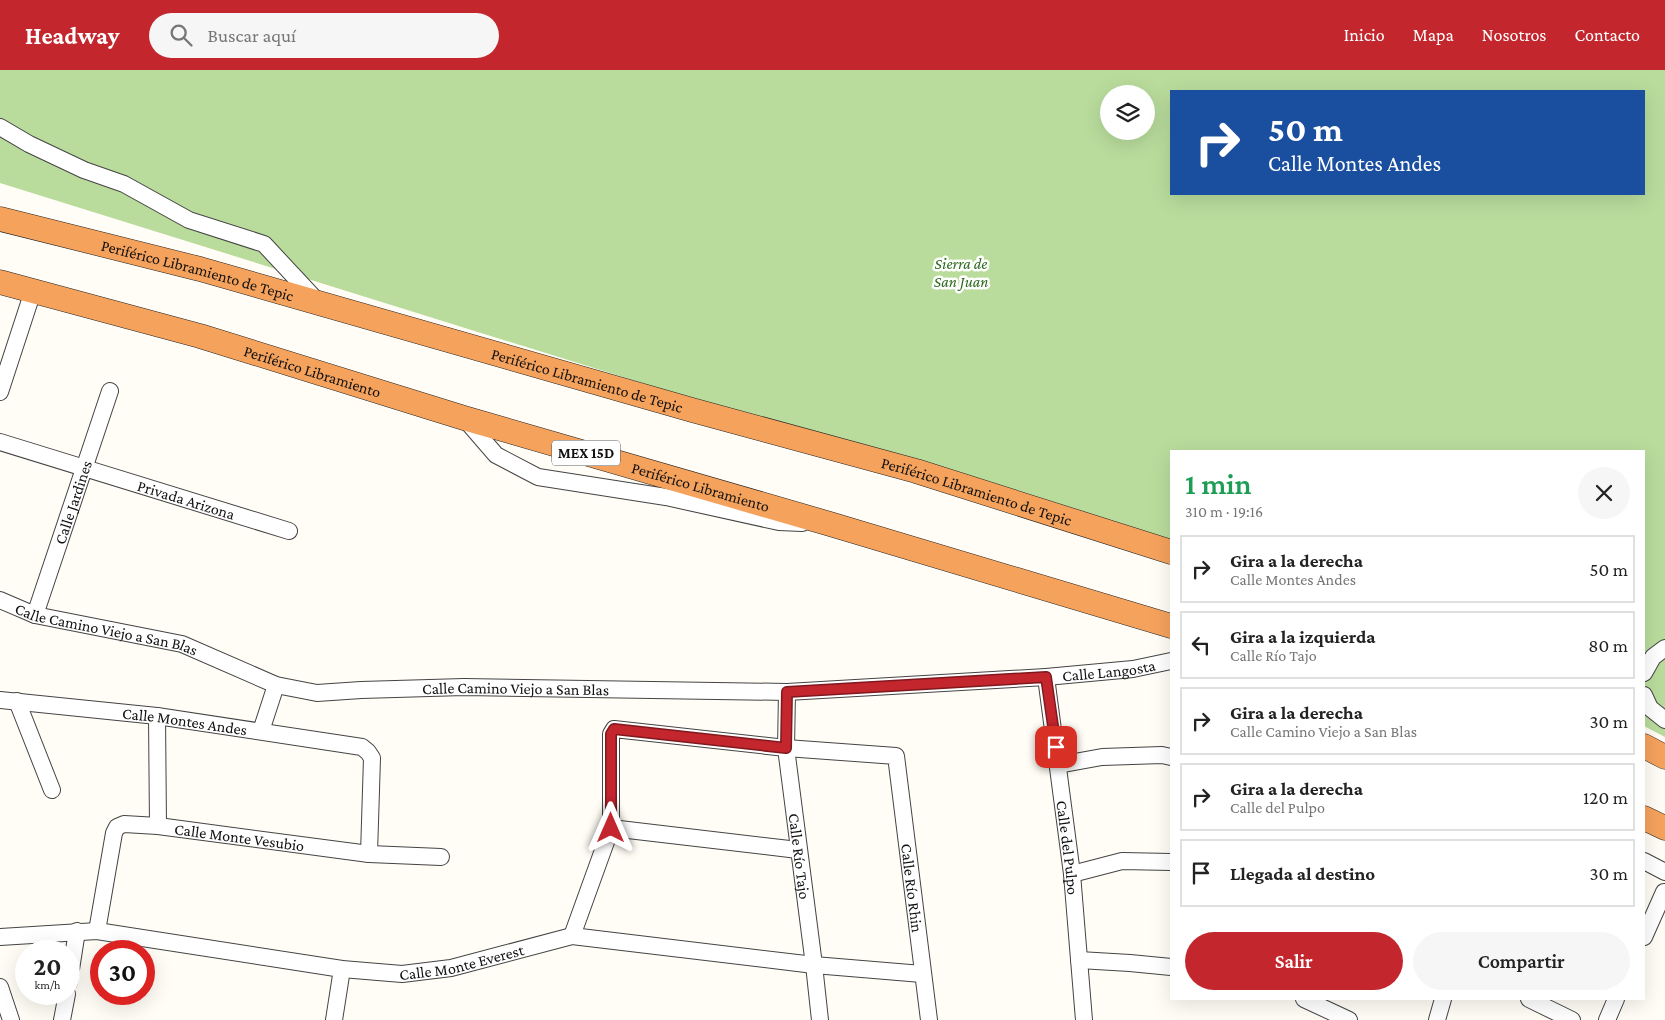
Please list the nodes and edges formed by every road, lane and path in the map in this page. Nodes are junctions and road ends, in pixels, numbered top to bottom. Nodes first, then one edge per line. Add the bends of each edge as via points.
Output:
1 (0, 127) edge
2 (0, 219) edge
3 (0, 282) edge
4 (32, 291) junction
5 (320, 304) junction
6 (110, 391) dead end
7 (0, 392) edge
8 (464, 418) junction
9 (0, 442) edge
10 (84, 468) junction
11 (830, 524) junction
12 (289, 531) dead end
13 (1170, 552) edge
14 (0, 600) edge
15 (35, 615) junction
16 (1166, 626) edge
17 (1665, 648) edge
18 (1170, 661) edge
19 (1645, 671) edge
20 (1046, 677) junction
21 (276, 685) junction
22 (787, 692) junction
23 (1645, 697) edge
24 (0, 700) edge
25 (17, 701) junction
26 (158, 716) junction
27 (1665, 720) edge
28 (261, 731) junction
29 (1645, 747) edge
30 (786, 748) junction
31 (1170, 757) edge
32 (1665, 758) edge
33 (1058, 765) junction
34 (52, 790) dead end
35 (1645, 818) edge
36 (158, 826) junction
37 (611, 828) junction
38 (1665, 828) edge
39 (798, 850) junction
40 (369, 854) junction
41 (441, 857) dead end
42 (1170, 862) edge
43 (1645, 862) edge
44 (1665, 872) edge
45 (1072, 874) junction
46 (1664, 892) edge
47 (77, 931) junction
48 (97, 931) junction
49 (1645, 935) edge
50 (572, 936) junction
51 (0, 937) edge
52 (76, 940) edge
53 (1079, 960) junction
54 (814, 964) junction
55 (1170, 968) edge
56 (342, 970) junction
57 (922, 974) junction
58 (0, 987) edge
59 (1306, 1000) edge
60 (1443, 1000) edge
61 (1531, 1000) edge
62 (1616, 1000) edge
63 (65, 1005) edge
64 (11, 1020) edge
65 (62, 1020) edge
66 (334, 1020) edge
67 (820, 1020) edge
68 (928, 1020) edge
69 (1084, 1020) edge
70 (1349, 1020) edge
71 (1437, 1020) edge
72 (1572, 1020) edge
73 (1606, 1020) edge

1 - 5 street via 84,170 124,184 189,220 264,244
2 - 5 highway, Periférico Libramiento de Tepic via 200,269
3 - 4 highway, Periférico Libramiento / MEX 15D
4 - 7 street
4 - 8 highway, Periférico Libramiento / MEX 15D via 200,336
5 - 13 highway, Periférico Libramiento de Tepic via 916,471
6 - 10 street, Calle Jardines
8 - 11 highway, Periférico Libramiento / MEX 15D
8 - 11 street via 496,455 538,477 666,497 779,522
9 - 10 street, Privada Arizona
10 - 12 street, Privada Arizona
10 - 15 street, Calle Jardines
11 - 16 highway, Periférico Libramiento / MEX 15D
14 - 15 street, Calle Camino Viejo a San Blas
15 - 21 street, Calle Camino Viejo a San Blas via 182,644
17 - 19 street via 1653,657
18 - 20 street, Calle Langosta via 1133,669
20 - 22 street, Calle Camino Viejo a San Blas
20 - 33 street, Calle del Pulpo
21 - 22 street, Calle Camino Viejo a San Blas via 317,693 464,687
21 - 28 street
22 - 30 street, Calle Río Tajo
23 - 27 street via 1650,708
24 - 25 street, Calle Montes Andes
25 - 26 street, Calle Montes Andes
25 - 34 street
26 - 28 street, Calle Montes Andes
26 - 36 street
28 - 40 street, Calle Montes Andes via 362,747 368,752 372,758
29 - 32 highway
30 - 37 street via 614,729 611,734
30 - 39 street, Calle Río Tajo
30 - 57 street, Calle Río Rhin via 896,756
31 - 33 street via 1102,757
33 - 45 street, Calle del Pulpo
35 - 38 highway
36 - 40 street, Calle Monte Vesubio
36 - 48 street, Calle Monte Vesubio via 124,824 117,827
37 - 39 street
37 - 50 street
39 - 54 street, Calle Río Tajo
40 - 41 street, Calle Monte Vesubio
42 - 45 street via 1122,861
43 - 44 street
45 - 53 street, Calle del Pulpo
46 - 49 street
47 - 48 street, Calle Monte Everest
47 - 51 street, Calle Monte Everest
47 - 52 street
48 - 56 street, Calle Monte Everest
50 - 54 street, Calle Monte Everest
50 - 56 street, Calle Monte Everest via 451,968 402,974
53 - 55 street
53 - 69 street, Calle del Pulpo
54 - 57 street, Calle Monte Everest
54 - 67 street, Calle Río Tajo
56 - 66 street
57 - 68 street, Calle Río Rhin
58 - 64 street
59 - 70 street
60 - 71 street
61 - 72 street
62 - 73 street
63 - 65 street

